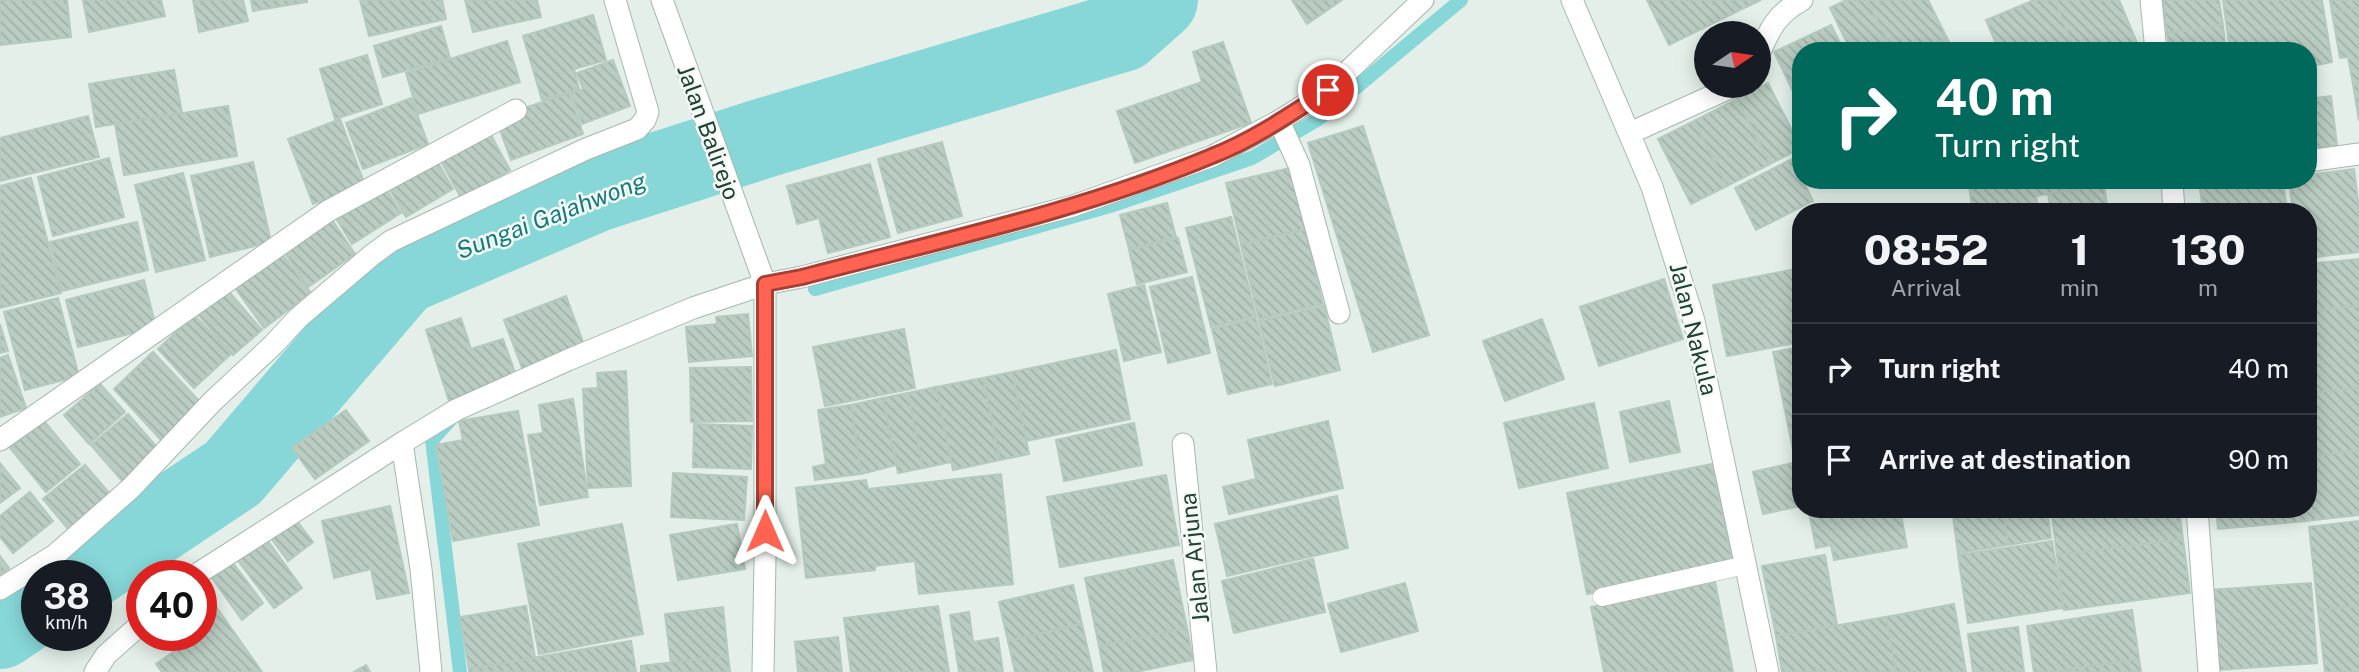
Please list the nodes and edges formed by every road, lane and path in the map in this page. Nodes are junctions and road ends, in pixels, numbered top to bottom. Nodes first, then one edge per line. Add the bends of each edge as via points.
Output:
1 (615, 0) edge
2 (1423, 0) edge
3 (1572, 0) edge
4 (1802, 0) edge
5 (2151, 0) edge
6 (663, 4) edge
7 (1771, 26) edge
8 (2155, 42) edge
9 (1708, 98) edge
10 (516, 110) dead end
11 (1280, 124) junction
12 (1630, 134) junction
13 (2359, 154) edge
14 (2317, 159) edge
15 (765, 284) junction
16 (1339, 313) dead end
17 (0, 440) edge
18 (402, 443) junction
19 (1183, 444) dead end
20 (2198, 518) edge
21 (217, 561) edge
22 (1746, 565) junction
23 (0, 589) edge
24 (1602, 597) dead end
25 (126, 637) edge
26 (95, 672) edge
27 (431, 672) edge
28 (763, 672) edge
29 (1206, 672) edge
30 (1768, 672) edge
31 (2209, 672) edge

1 - 23 street via 648,112 637,129 391,241 298,318 131,488 55,555
2 - 11 street via 1328,90
3 - 12 street, Jalan Nakula
4 - 7 street
5 - 8 street
6 - 15 street, Jalan Balirejo
9 - 12 street
10 - 17 street via 328,211
11 - 15 street via 1213,156 1073,206
11 - 16 street via 1293,148
12 - 22 street, Jalan Nakula via 1671,241 1695,321
13 - 14 street
15 - 18 street via 693,308 568,360 456,410
15 - 28 street
18 - 21 street
18 - 27 street
19 - 29 street, Jalan Arjuna
20 - 31 street
22 - 24 lane
22 - 30 street, Jalan Nakula
25 - 26 street

